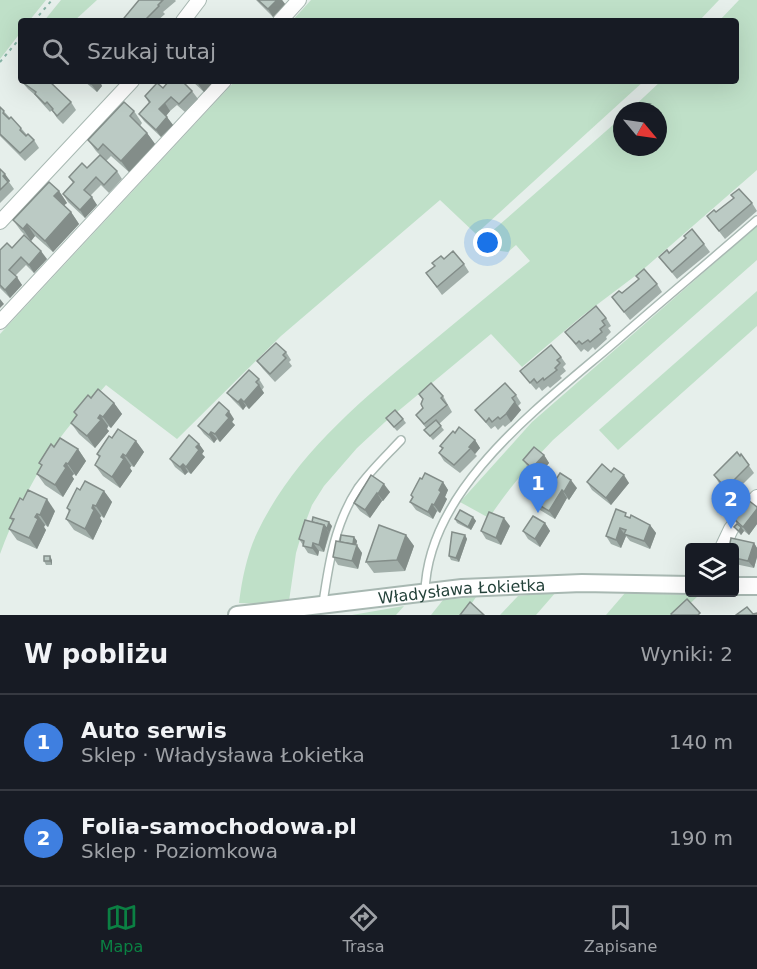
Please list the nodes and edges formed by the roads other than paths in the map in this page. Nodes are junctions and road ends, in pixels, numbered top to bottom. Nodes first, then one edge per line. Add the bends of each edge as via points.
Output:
1 (199, 0) edge
2 (299, 0) edge
3 (185, 18) edge
4 (283, 18) edge
5 (129, 84) edge
6 (221, 84) edge
7 (757, 220) edge
8 (0, 222) edge
9 (0, 322) edge
10 (402, 440) dead end
11 (757, 497) edge
12 (724, 543) edge
13 (685, 585) edge
14 (739, 586) edge
15 (757, 586) edge
16 (425, 593) junction
17 (322, 606) junction
18 (237, 615) edge
19 (246, 615) edge

1 - 3 street
2 - 4 street
5 - 8 street
6 - 9 street
7 - 16 lane via 527,418 490,455 471,478 442,529 426,571
10 - 17 lane via 359,487 349,504 334,538
11 - 12 street
13 - 16 street, Władysława Łokietka via 582,583
14 - 15 street
16 - 17 street, Władysława Łokietka
17 - 19 street, Władysława Łokietka
18 - 19 street, Władysława Łokietka

